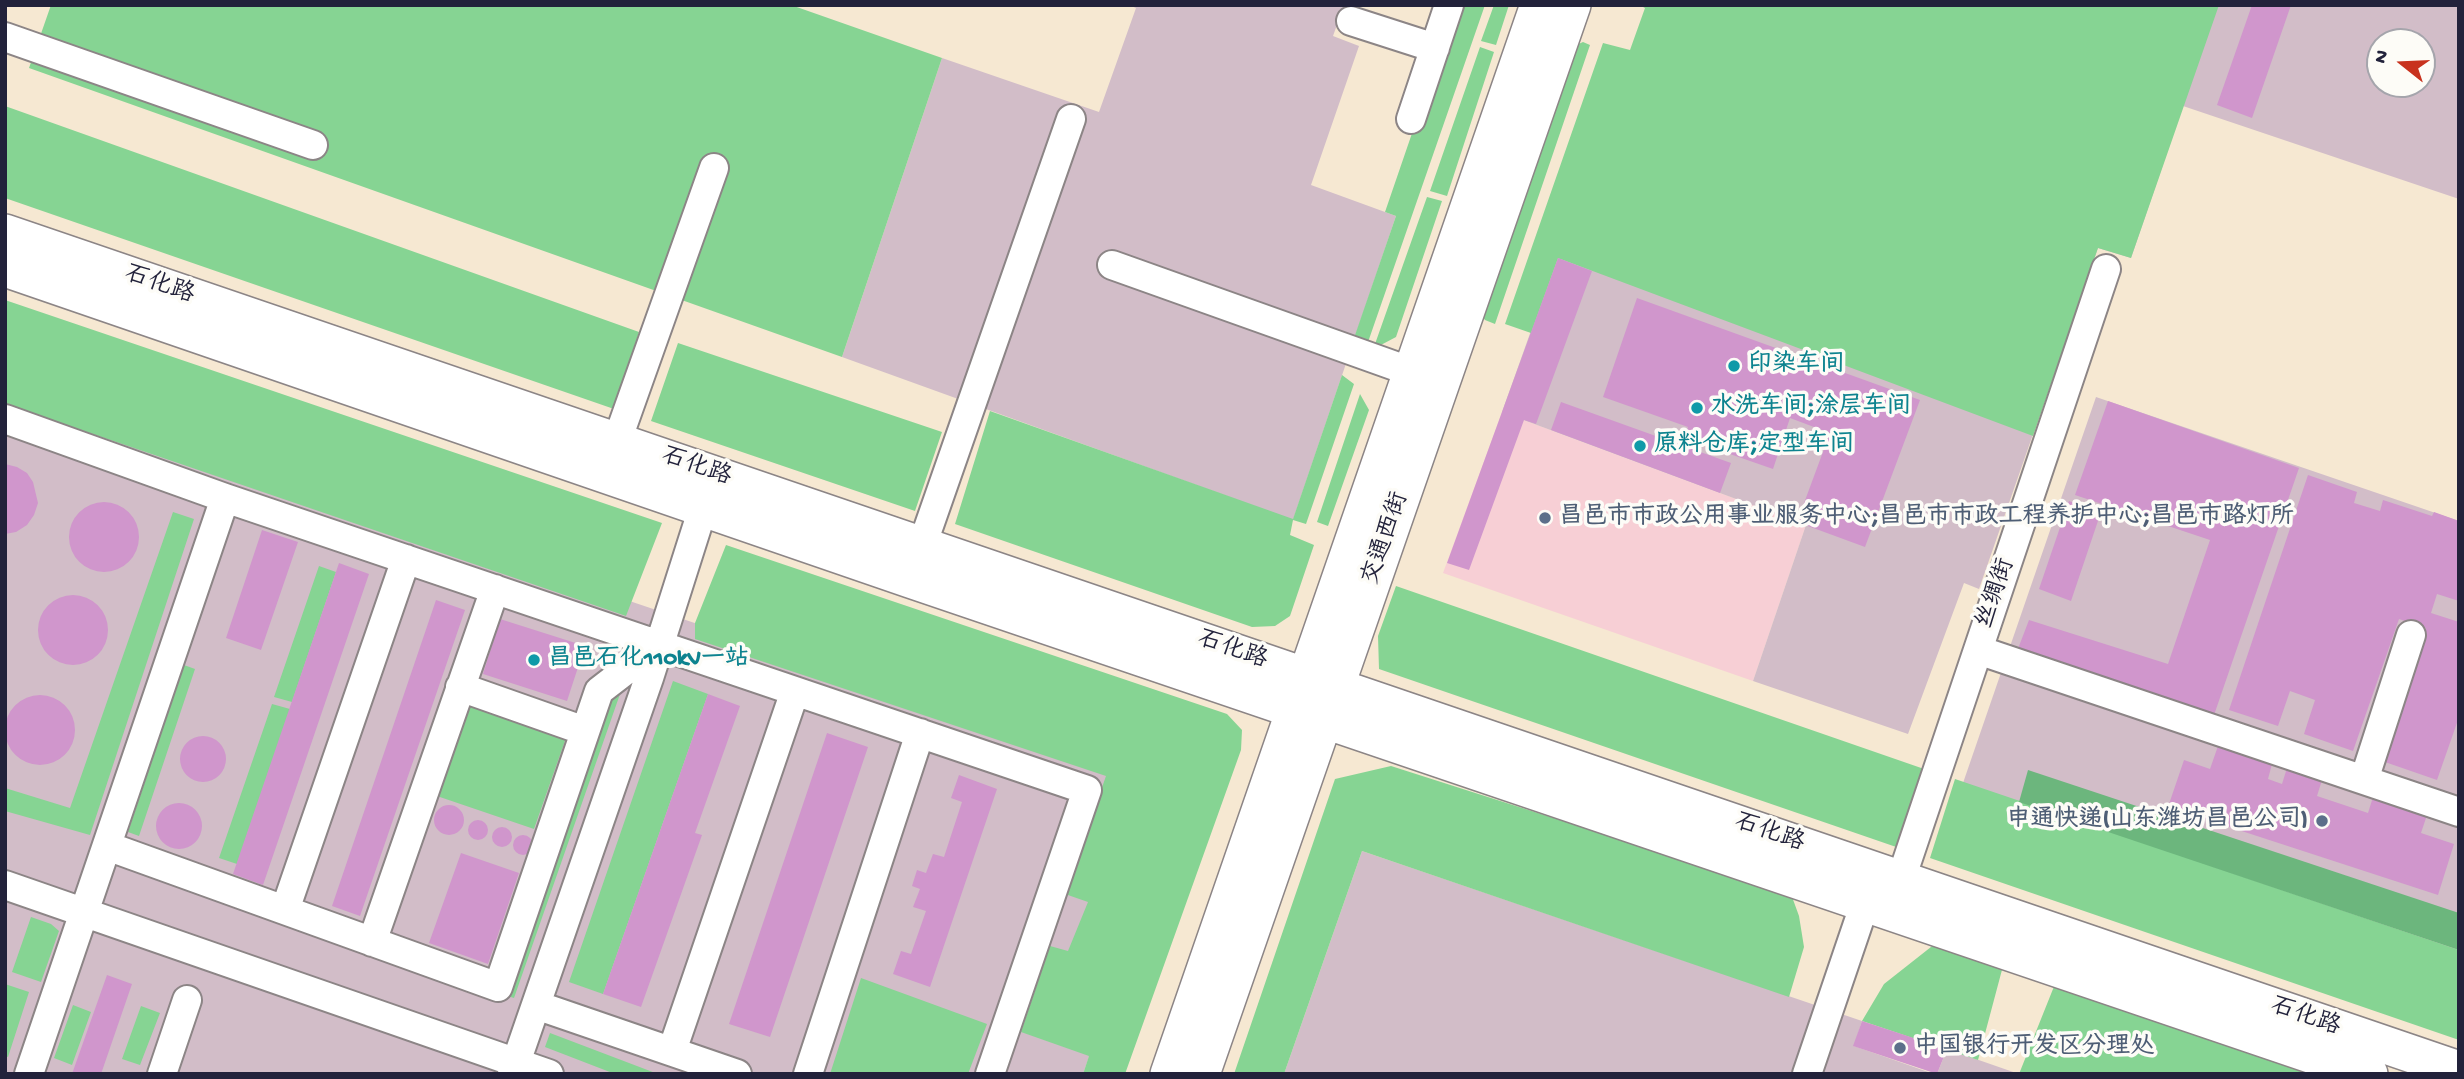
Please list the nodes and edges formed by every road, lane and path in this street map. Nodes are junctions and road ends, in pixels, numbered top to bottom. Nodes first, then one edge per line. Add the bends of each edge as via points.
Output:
1 (1449, 5) edge
2 (1539, 5) edge
3 (1572, 5) edge
4 (1351, 21) dead end
5 (5, 37) edge
6 (1435, 48) junction
7 (1071, 118) dead end
8 (1410, 119) dead end
9 (313, 145) dead end
10 (713, 168) dead end
11 (5, 233) edge
12 (1112, 265) dead end
13 (5, 268) edge
14 (2106, 269) dead end
15 (1412, 372) junction
16 (5, 419) edge
17 (617, 441) junction
18 (225, 498) junction
19 (703, 508) junction
20 (406, 559) junction
21 (916, 562) junction
22 (495, 589) junction
23 (2411, 635) dead end
24 (660, 644) junction
25 (1978, 650) junction
26 (460, 687) junction
27 (795, 691) junction
28 (1316, 698) junction
29 (586, 731) junction
30 (920, 733) junction
31 (2364, 780) junction
32 (2459, 812) edge
33 (107, 846) junction
34 (1901, 879) junction
35 (5, 885) edge
36 (1865, 903) junction
37 (285, 910) junction
38 (85, 912) junction
39 (372, 942) junction
40 (187, 1000) dead end
41 (536, 1005) junction
42 (672, 1051) junction
43 (514, 1068) edge
44 (2459, 1070) edge
45 (29, 1074) edge
46 (162, 1074) edge
47 (549, 1074) edge
48 (737, 1074) edge
49 (808, 1074) edge
50 (990, 1074) edge
51 (1168, 1074) edge
52 (1201, 1074) edge
53 (1807, 1074) edge
54 (2369, 1074) edge

1 - 6 street
2 - 15 main road, 交通西街
3 - 28 main road, 交通西街
4 - 6 street
5 - 9 street
6 - 8 street
7 - 21 street
10 - 17 street
11 - 17 main road, 石化路
12 - 15 street
13 - 19 main road, 石化路
14 - 25 street, 丝绸街
15 - 28 main road, 交通西街
16 - 18 street
17 - 21 main road, 石化路
18 - 20 street
18 - 33 street
19 - 21 main road, 石化路
19 - 24 street
20 - 22 street
20 - 37 street
21 - 28 main road, 石化路
22 - 24 street
22 - 26 street
23 - 31 street
24 - 27 street
24 - 29 street via 599,691
24 - 41 street
25 - 31 street
25 - 34 street, 丝绸街
26 - 29 street
26 - 39 street
27 - 30 street
27 - 42 street
28 - 34 main road, 石化路
28 - 36 main road, 石化路
28 - 51 main road, 交通西街
28 - 52 main road, 交通西街
29 - 39 street via 498,987
30 - 49 street
30 - 50 street via 1087,790
31 - 32 street
33 - 37 street
33 - 38 street
34 - 44 main road, 石化路
35 - 38 street
36 - 53 street
36 - 54 main road, 石化路
37 - 39 street
38 - 43 street
38 - 45 street
40 - 46 street
41 - 42 street
41 - 43 street
42 - 48 street
43 - 47 street

